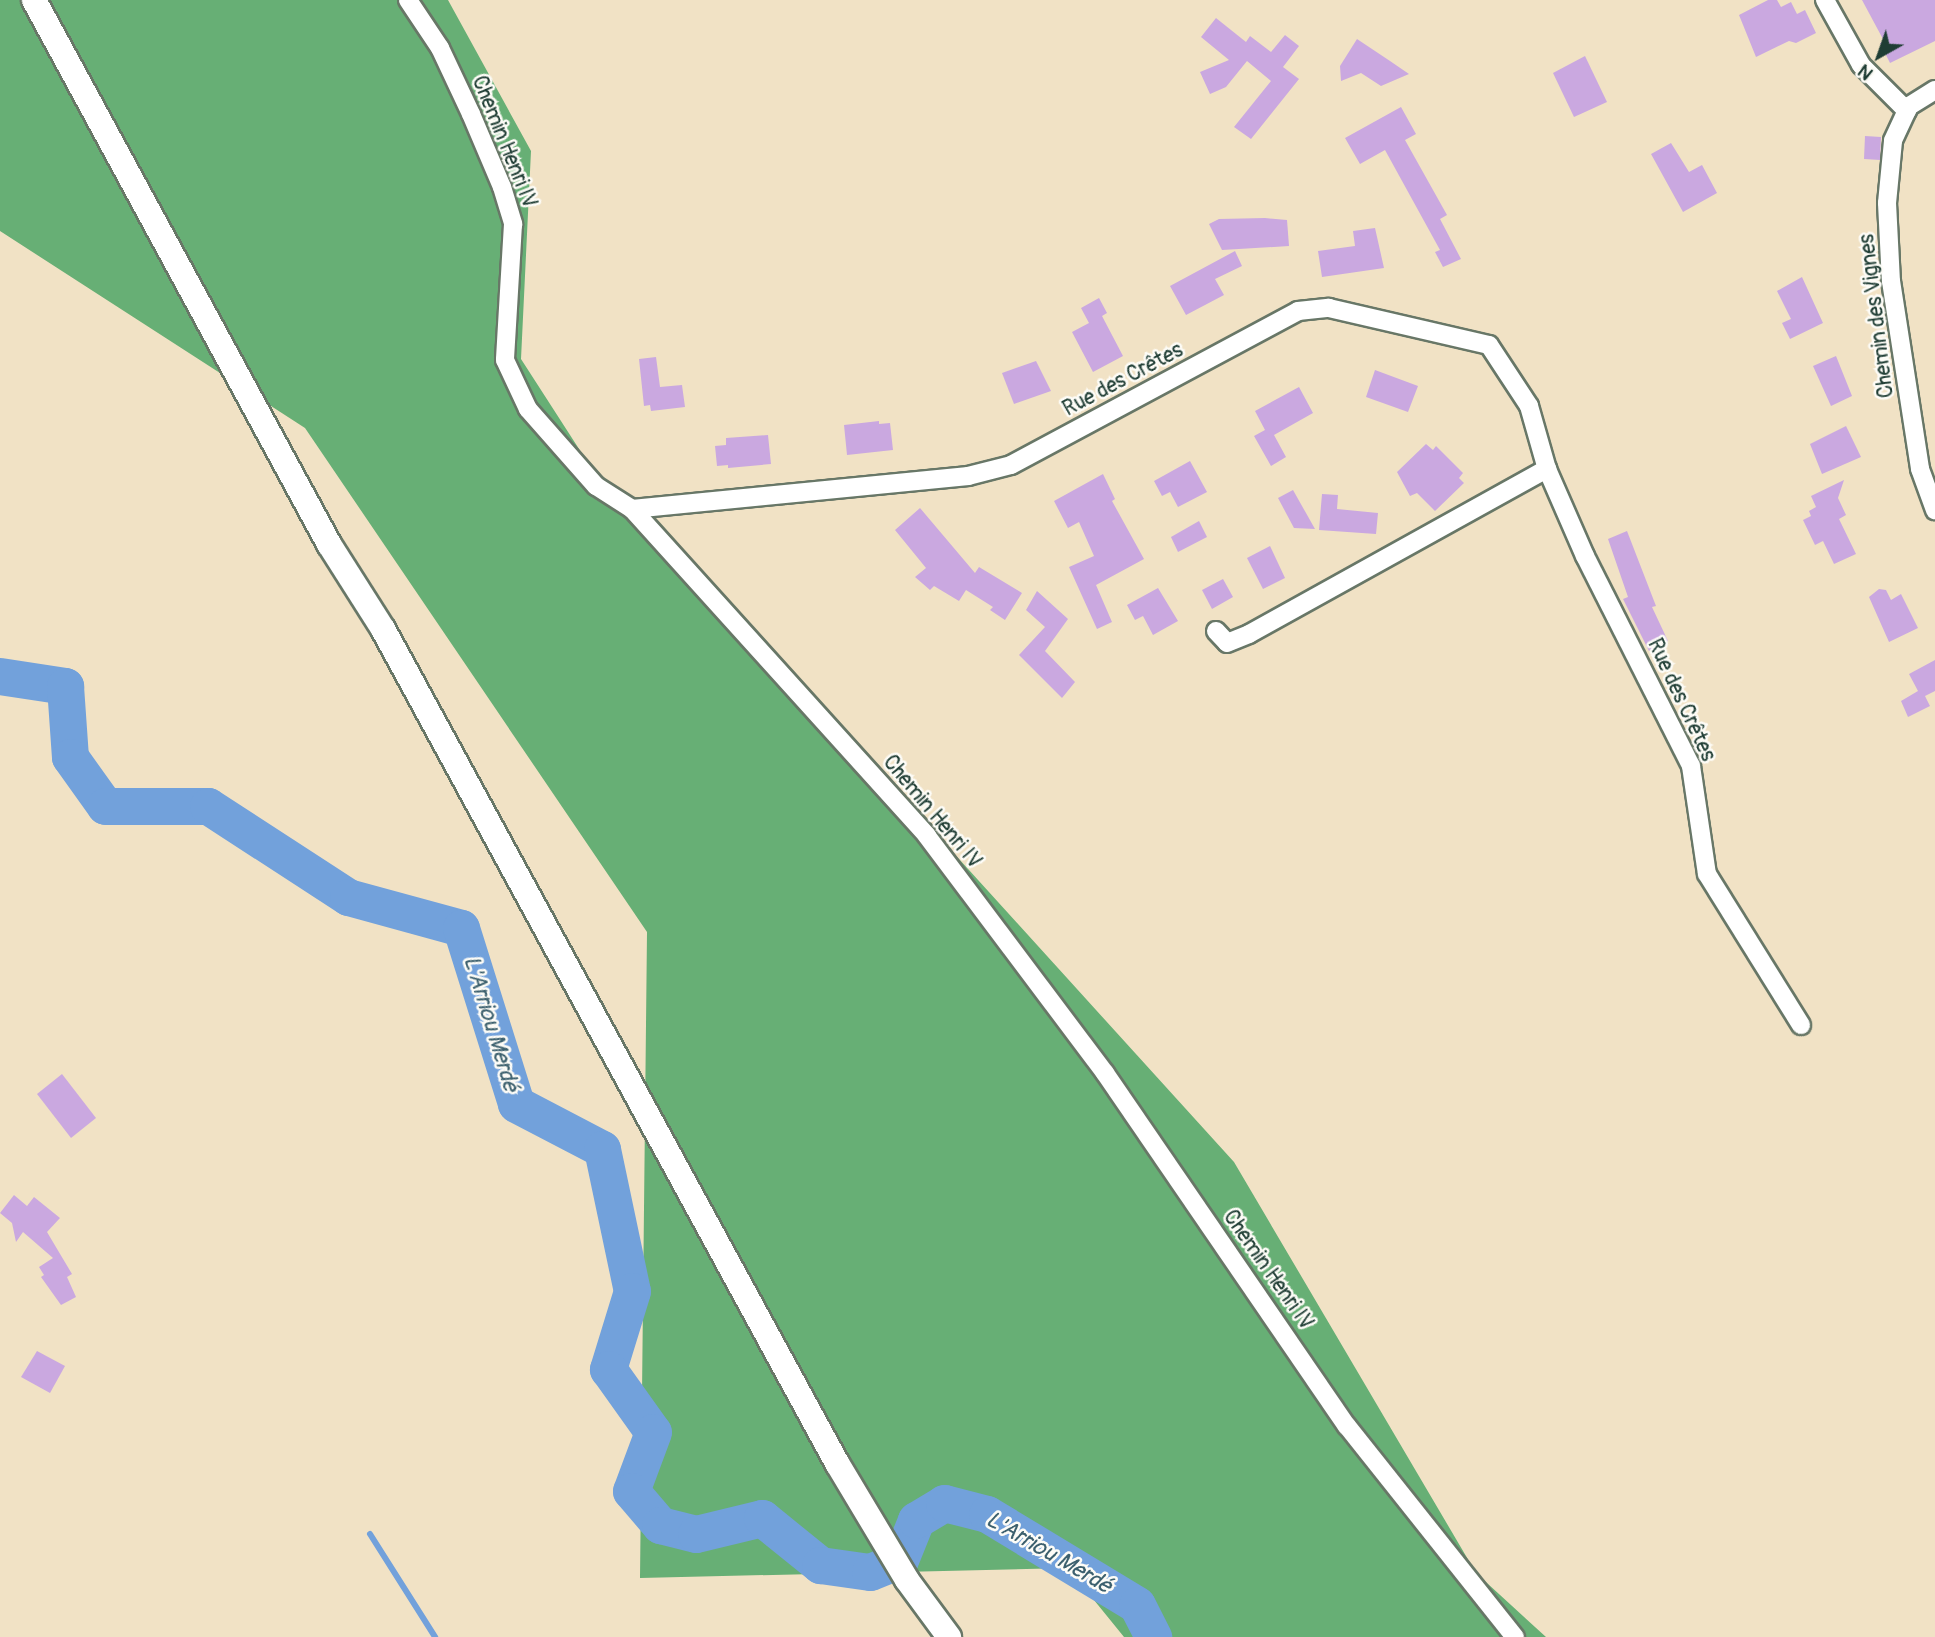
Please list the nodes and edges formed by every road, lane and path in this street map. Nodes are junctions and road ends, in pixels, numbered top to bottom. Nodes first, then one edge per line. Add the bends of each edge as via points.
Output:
1 (34, 0) edge
2 (52, 0) edge
3 (408, 0) edge
4 (1825, 0) edge
5 (1935, 90) edge
6 (1907, 111) junction
7 (1548, 469) junction
8 (632, 509) junction
9 (1935, 510) edge
10 (383, 629) junction
11 (1216, 631) dead end
12 (1801, 1025) dead end
13 (949, 1637) edge
14 (1514, 1637) edge

1 - 10 main road via 329,544
2 - 10 main road via 342,533
3 - 8 street, Chemin Henri IV via 440,48 461,92 513,224 505,359 528,409 596,486
4 - 6 street via 1861,65
5 - 6 street, Chemin des Vignes
6 - 9 street, Chemin des Vignes via 1893,141 1888,191 1891,281 1920,469
7 - 8 street, Rue des Crêtes via 1529,405 1489,345 1329,308 1298,311 1263,327 1011,465 968,475
7 - 11 street via 1249,634 1227,643
7 - 12 street, Rue des Crêtes via 1585,556 1691,766 1707,874
8 - 14 street, Chemin Henri IV via 927,836 1105,1073 1347,1426
10 - 13 main road via 880,1539

